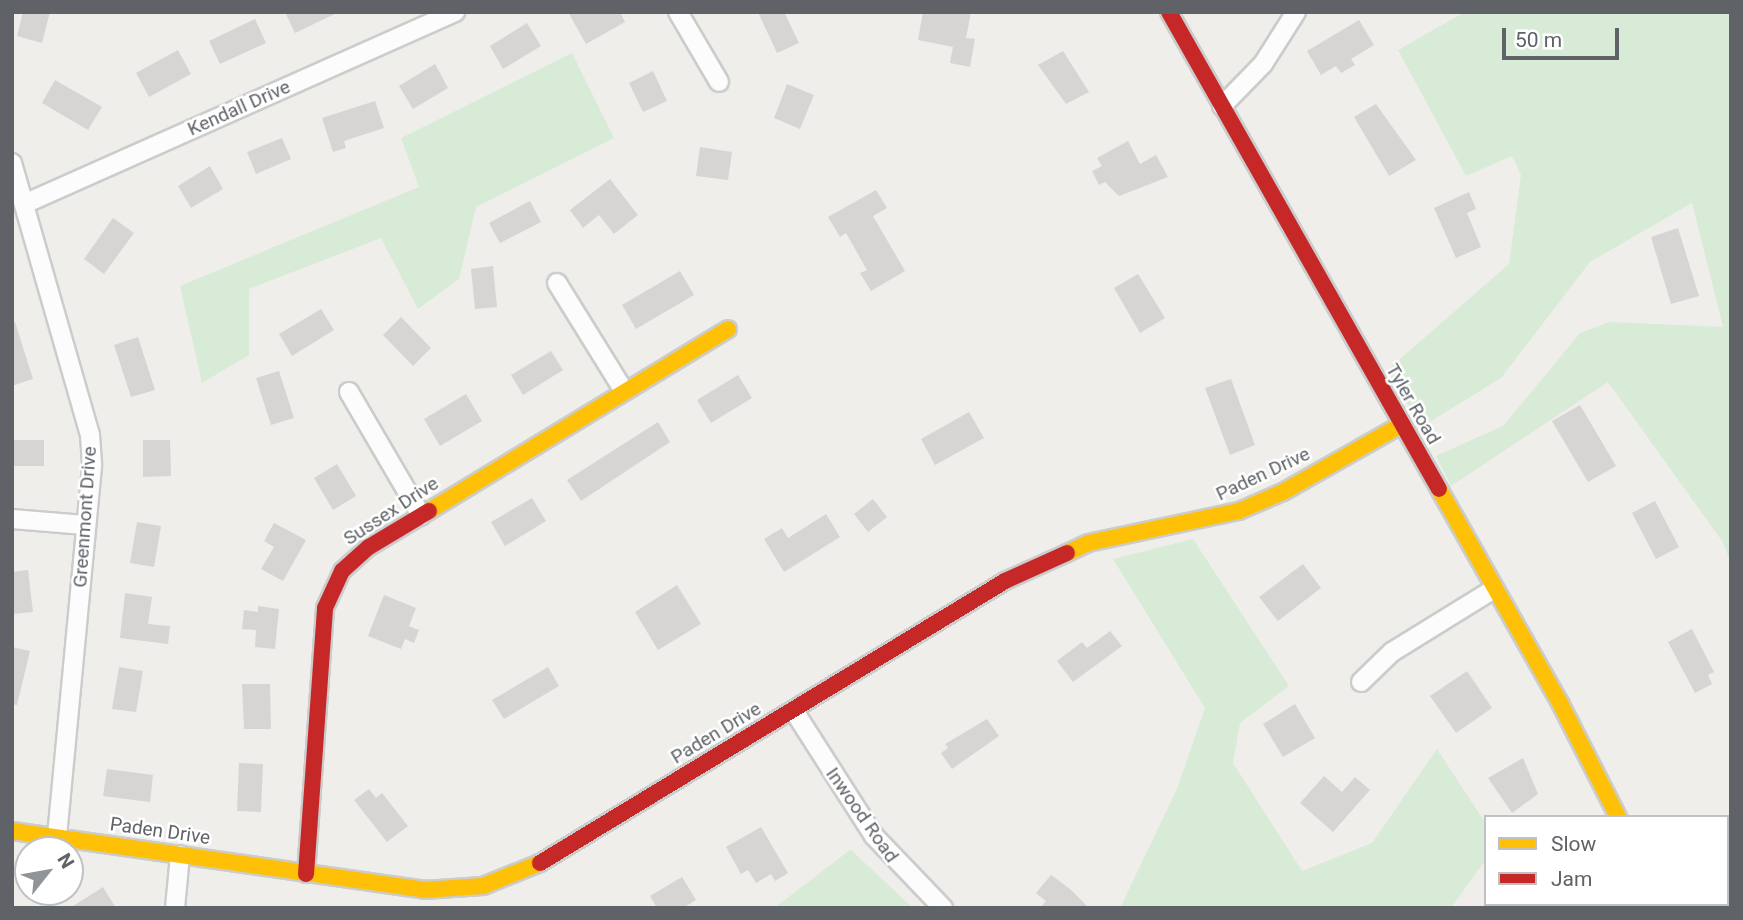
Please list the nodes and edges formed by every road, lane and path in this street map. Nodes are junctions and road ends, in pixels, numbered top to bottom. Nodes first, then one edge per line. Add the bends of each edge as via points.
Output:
1 (455, 12) edge
2 (678, 12) edge
3 (1170, 12) edge
4 (1296, 12) edge
5 (719, 82) dead end
6 (1222, 106) junction
7 (12, 163) edge
8 (23, 204) junction
9 (557, 283) dead end
10 (728, 329) dead end
11 (624, 391) junction
12 (349, 392) dead end
13 (1401, 425) junction
14 (421, 515) junction
15 (12, 519) edge
16 (85, 525) junction
17 (1494, 589) junction
18 (1361, 682) dead end
19 (794, 711) junction
20 (1617, 815) edge
21 (12, 831) edge
22 (44, 836) edge
23 (57, 836) edge
24 (84, 842) edge
25 (180, 855) junction
26 (306, 874) junction
27 (175, 908) edge
28 (943, 908) edge

1 - 8 street, Kendall Drive
2 - 5 street
3 - 6 street, Tyler Road
4 - 6 street via 1263,64
6 - 13 street, Tyler Road
7 - 8 street, Greenmont Drive
8 - 16 street, Greenmont Drive via 90,435
9 - 11 street
10 - 11 street, Sussex Drive
11 - 14 street, Sussex Drive
12 - 14 street
13 - 17 street, Tyler Road
13 - 19 street, Paden Drive via 1283,492 1239,511 1088,543 1046,561 937,621
14 - 26 street, Sussex Drive via 354,558 332,587 325,608
15 - 16 street
16 - 23 street, Greenmont Drive
17 - 18 street via 1392,652
17 - 20 street, Tyler Road
19 - 26 street, Paden Drive via 508,879 443,891
19 - 28 street, Inwood Road via 874,836
21 - 22 street, Paden Drive
24 - 25 street, Paden Drive
25 - 26 street, Paden Drive
25 - 27 street

